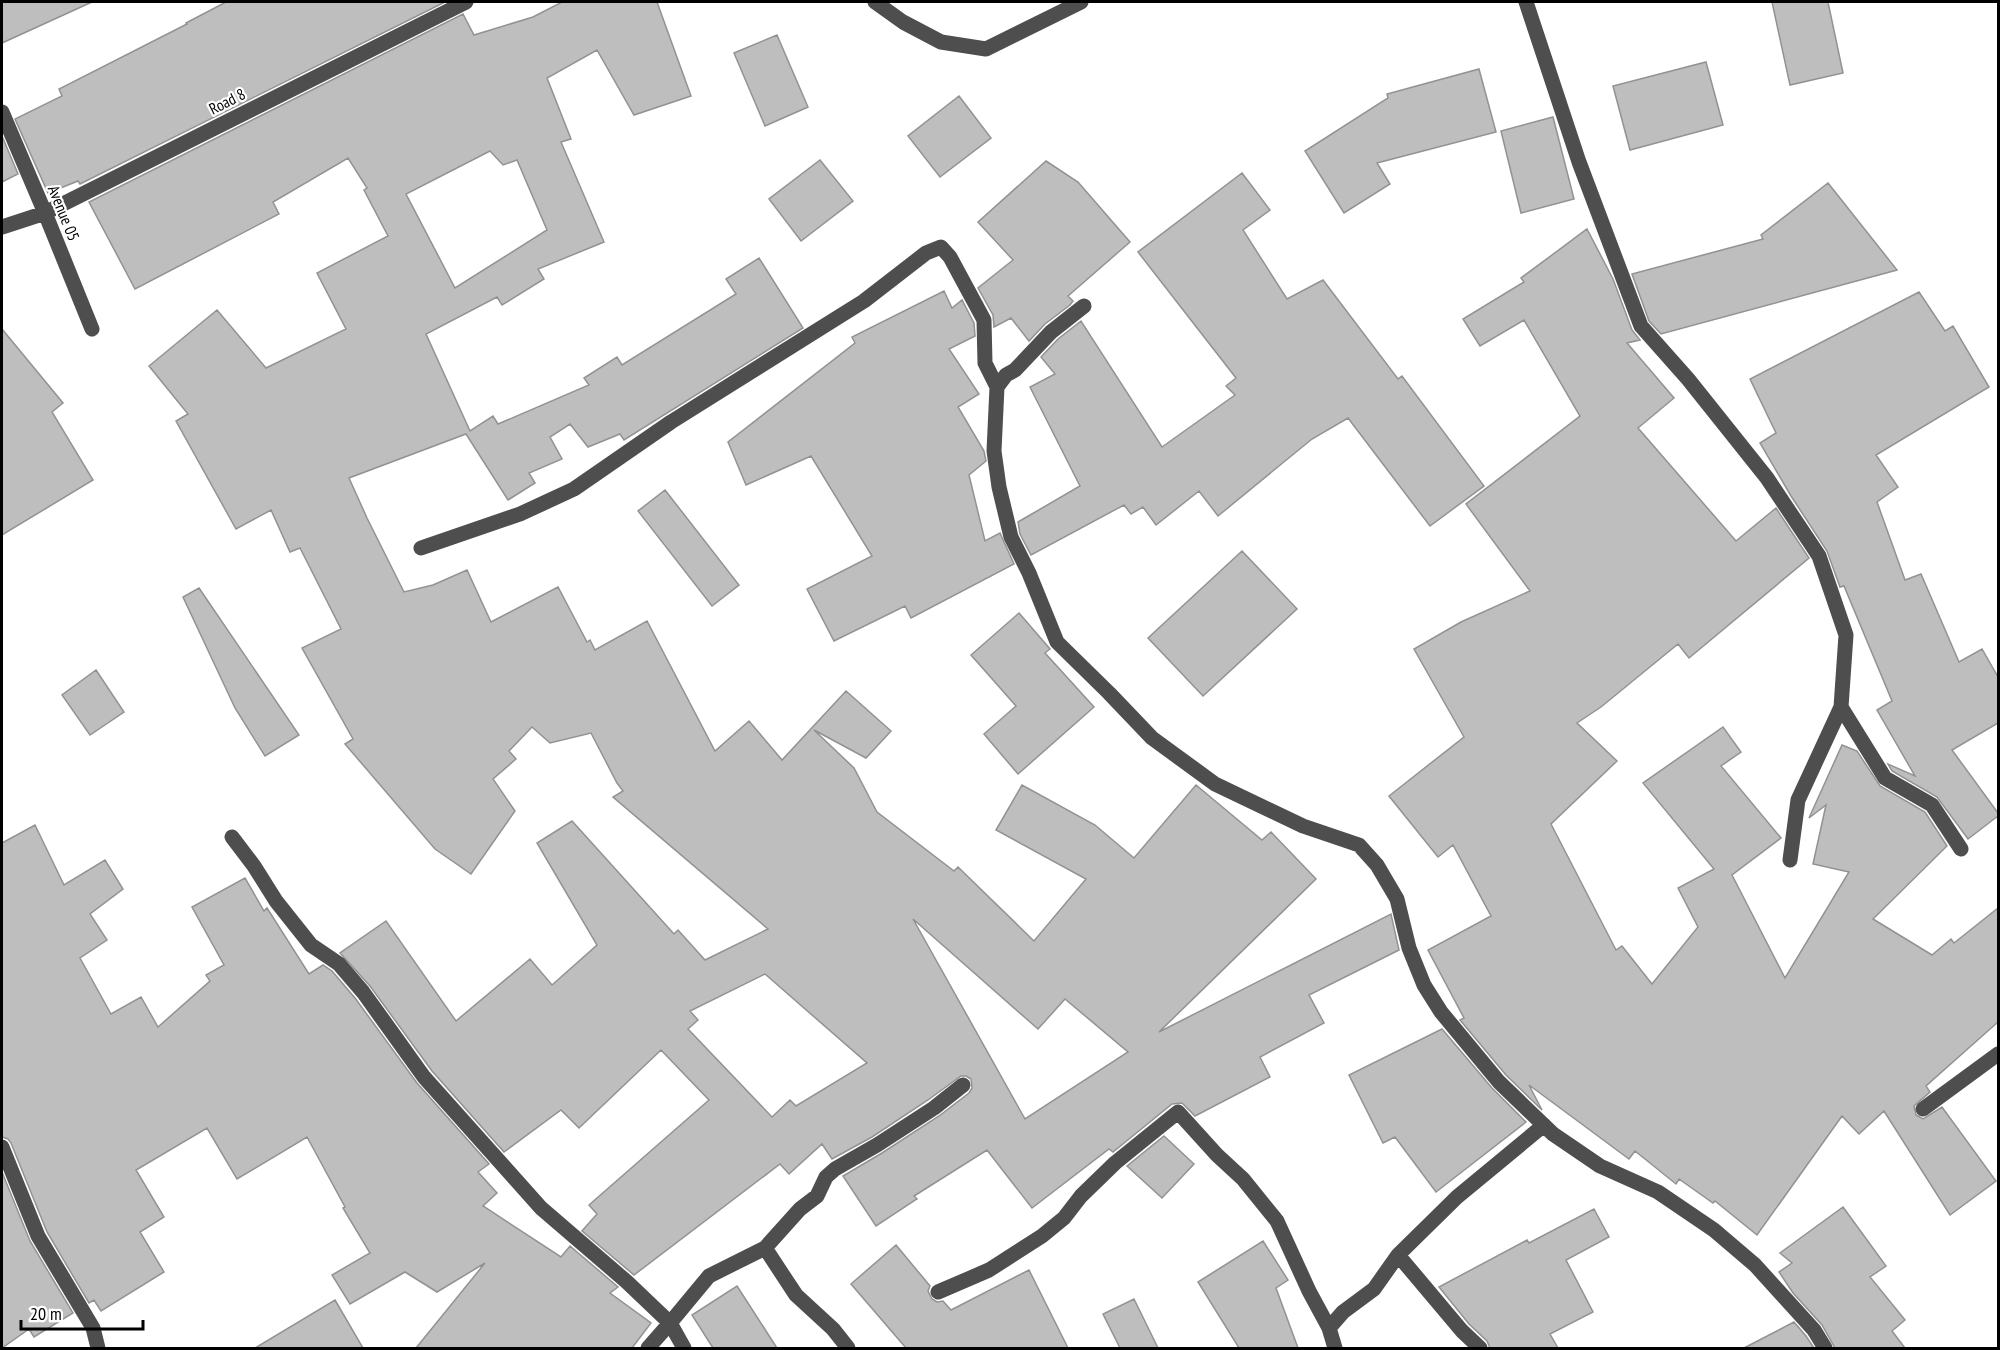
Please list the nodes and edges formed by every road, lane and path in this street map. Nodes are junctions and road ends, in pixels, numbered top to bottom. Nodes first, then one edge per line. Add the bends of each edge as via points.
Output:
1 (466, 2) edge
2 (875, 2) edge
3 (1081, 2) edge
4 (1526, 2) edge
5 (2, 112) edge
6 (45, 213) junction
7 (2, 227) edge
8 (1084, 306) dead end
9 (92, 329) dead end
10 (997, 387) junction
11 (421, 548) dead end
12 (1841, 706) junction
13 (232, 837) dead end
14 (1961, 849) dead end
15 (1790, 860) dead end
16 (1998, 1054) edge
17 (963, 1085) dead end
18 (1923, 1109) dead end
19 (1544, 1125) junction
20 (2, 1147) edge
21 (765, 1248) junction
22 (1398, 1255) junction
23 (938, 1292) dead end
24 (670, 1323) junction
25 (1329, 1328) junction
26 (98, 1348) edge
27 (648, 1348) edge
28 (684, 1348) edge
29 (848, 1348) edge
30 (1335, 1348) edge
31 (1480, 1348) edge
32 (1825, 1348) edge

1 - 6 street, Road 8
2 - 3 street via 941,42 986,49
4 - 12 street via 1641,326 1767,478 1819,556 1846,635
5 - 6 street, Avenue 05
6 - 7 street, Road 8
6 - 9 street, Avenue 05
8 - 10 street via 1051,332
10 - 11 street via 985,363 984,320 950,257 941,248 926,253 864,301 671,422 574,489 520,514
10 - 19 street via 994,450 999,488 1011,537 1057,642 1152,738 1215,784 1303,826 1359,845 1377,865 1397,899 1412,957 1424,985 1499,1082
12 - 14 street via 1885,778 1932,805
12 - 15 street via 1797,800
13 - 24 street via 311,945 339,964 424,1077 541,1208
16 - 18 street
17 - 21 street via 934,1108 835,1169 826,1177 817,1196
19 - 22 street via 1457,1197
19 - 32 street via 1600,1166 1658,1192 1714,1230 1755,1265 1814,1330
20 - 26 street via 38,1236 93,1328
21 - 24 street via 709,1276
21 - 29 street via 796,1295
22 - 25 street via 1374,1289
22 - 31 street
23 - 25 street via 989,1270 1042,1236 1115,1163 1178,1112 1243,1179 1277,1221
24 - 27 street
24 - 28 street
25 - 30 street

